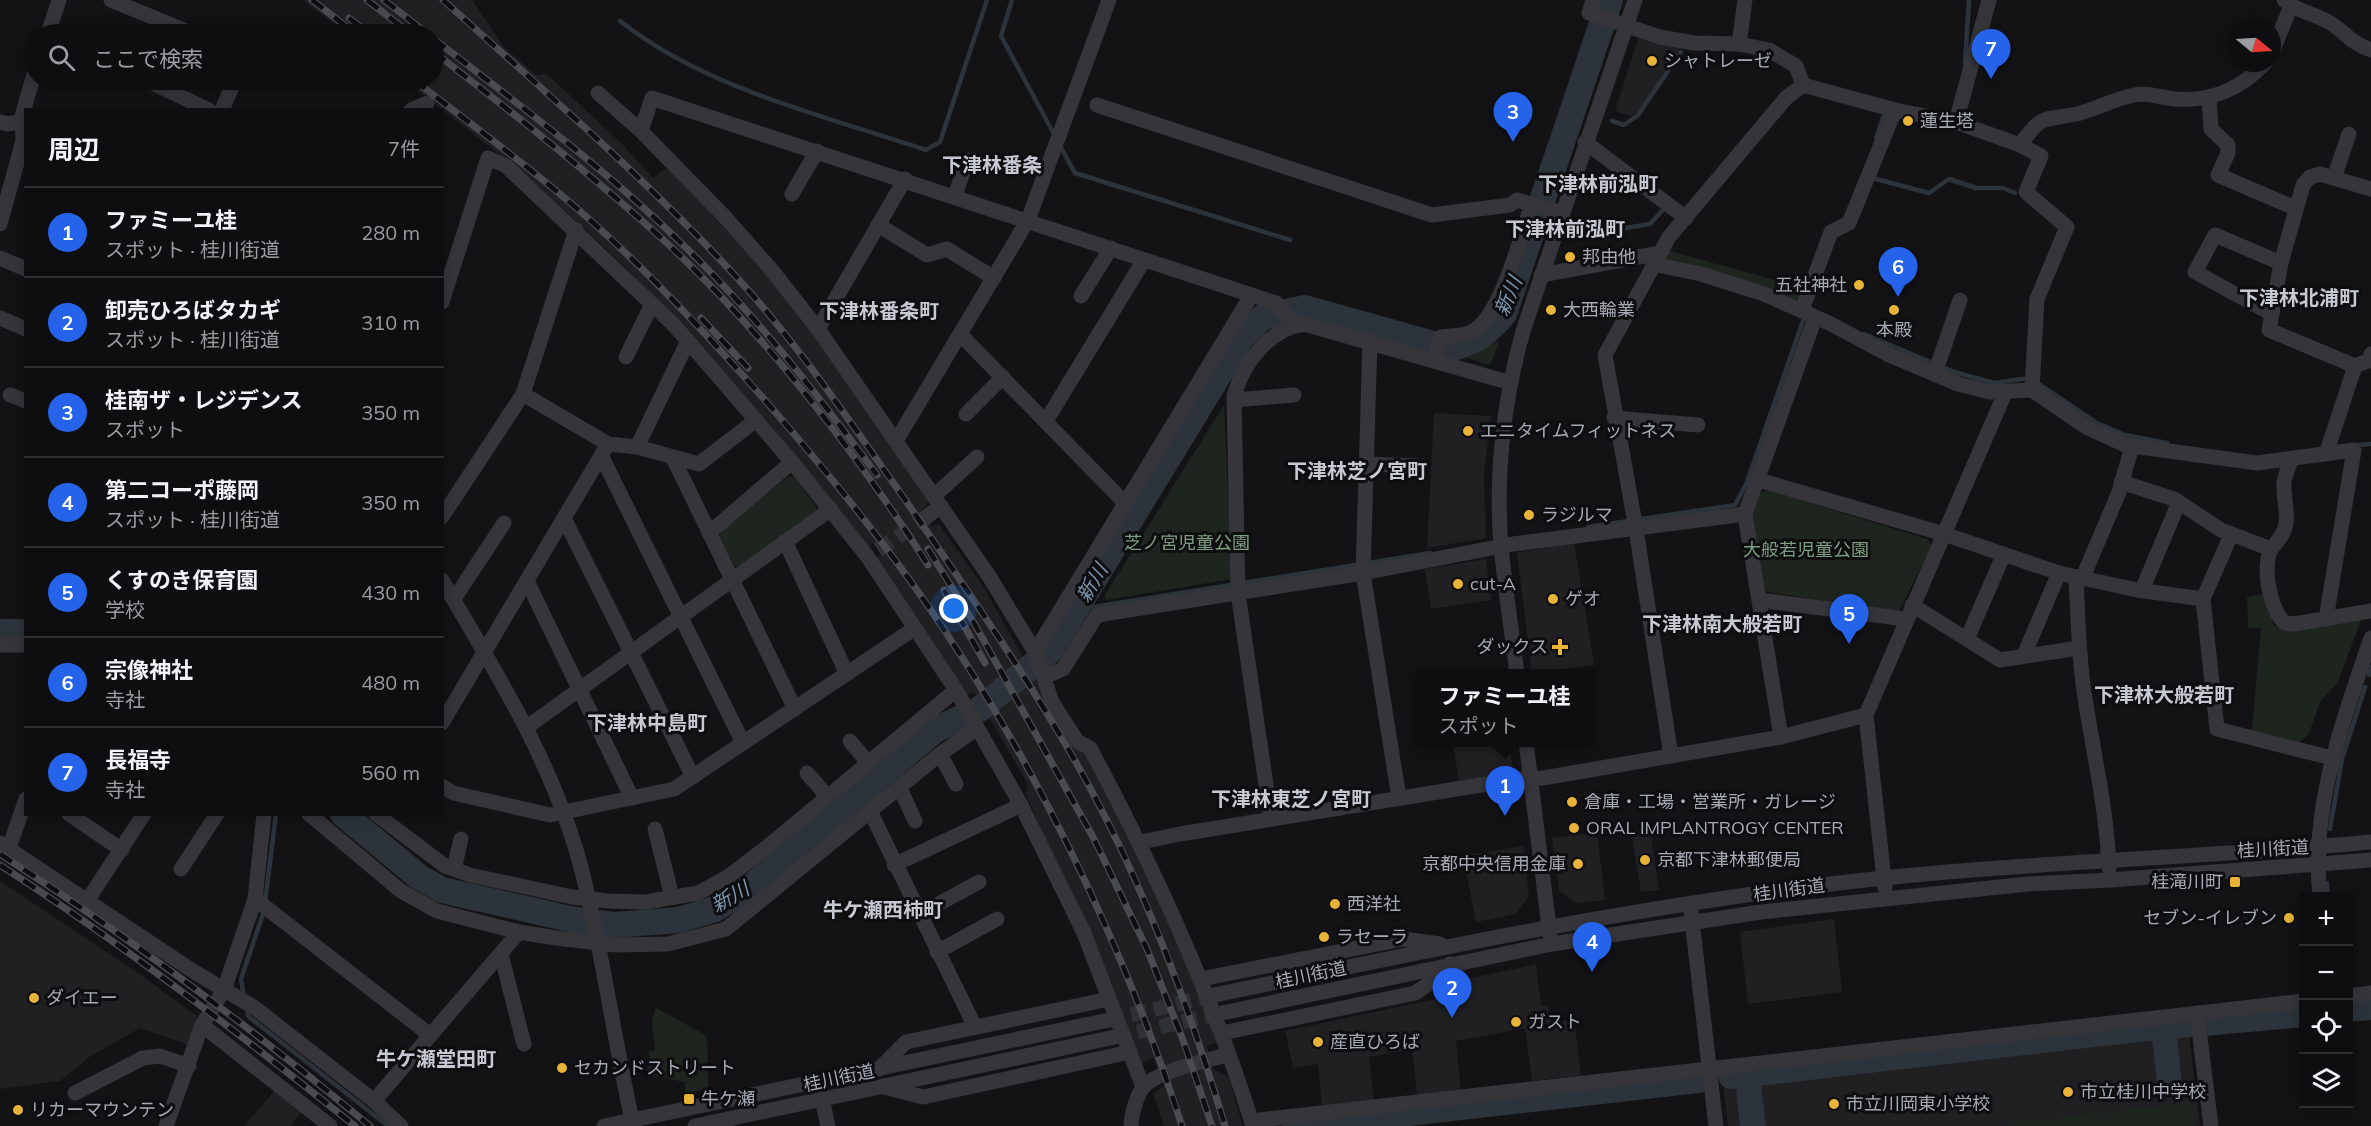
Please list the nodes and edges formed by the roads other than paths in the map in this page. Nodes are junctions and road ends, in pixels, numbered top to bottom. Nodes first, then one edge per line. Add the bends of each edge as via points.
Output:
1 (60, 0) edge
2 (111, 0) edge
3 (1109, 0) edge
4 (1593, 0) edge
5 (1635, 0) edge
6 (1745, 0) edge
7 (1989, 0) edge
8 (2287, 3) edge
9 (1619, 23) junction
10 (2281, 23) edge
11 (52, 24) edge
12 (170, 24) edge
13 (1739, 44) junction
14 (2371, 50) edge
15 (2257, 72) edge
16 (1803, 85) junction
17 (29, 90) edge
18 (167, 90) edge
19 (231, 90) edge
20 (598, 93) dead end
21 (2209, 98) junction
22 (427, 103) dead end
23 (1097, 105) dead end
24 (24, 108) edge
25 (205, 108) edge
26 (223, 108) edge
27 (416, 108) edge
28 (1895, 110) junction
29 (0, 122) edge
30 (24, 122) edge
31 (1956, 122) junction
32 (641, 131) junction
33 (2349, 134) dead end
34 (24, 142) edge
35 (1585, 142) junction
36 (2020, 145) junction
37 (817, 151) junction
38 (967, 160) dead end
39 (2334, 178) junction
40 (905, 179) junction
41 (2371, 189) edge
42 (792, 194) dead end
43 (955, 196) junction
44 (1539, 206) junction
45 (2295, 208) junction
46 (1562, 213) junction
47 (1686, 218) junction
48 (1028, 220) junction
49 (0, 224) edge
50 (878, 225) junction
51 (576, 230) junction
52 (1111, 248) junction
53 (0, 258) edge
54 (1657, 259) junction
55 (1144, 260) junction
56 (2281, 263) junction
57 (24, 268) edge
58 (1541, 275) junction
59 (994, 278) junction
60 (444, 296) edge
61 (1081, 296) dead end
62 (1251, 296) junction
63 (1960, 300) dead end
64 (652, 304) junction
65 (1809, 314) junction
66 (2272, 314) junction
67 (0, 320) edge
68 (1295, 325) junction
69 (24, 328) edge
70 (818, 329) junction
71 (960, 334) junction
72 (1370, 341) junction
73 (687, 343) junction
74 (2371, 354) edge
75 (626, 357) dead end
76 (1433, 360) junction
77 (2355, 366) junction
78 (1935, 373) junction
79 (1003, 377) junction
80 (1511, 383) junction
81 (2032, 390) junction
82 (2005, 393) junction
83 (523, 394) junction
84 (10, 395) dead end
85 (1294, 395) dead end
86 (24, 400) edge
87 (1234, 400) junction
88 (966, 414) dead end
89 (1614, 418) junction
90 (756, 420) junction
91 (1046, 422) junction
92 (1698, 425) dead end
93 (896, 441) junction
94 (2134, 441) junction
95 (637, 447) junction
96 (605, 450) junction
97 (2326, 454) junction
98 (976, 457) dead end
99 (674, 460) junction
100 (2291, 460) junction
101 (792, 462) junction
102 (1366, 464) junction
103 (1416, 466) dead end
104 (1759, 480) junction
105 (2121, 482) junction
106 (937, 501) junction
107 (1124, 502) junction
108 (2179, 502) junction
109 (831, 508) junction
110 (444, 513) edge
111 (1745, 514) junction
112 (564, 518) junction
113 (925, 518) tunnel mouth
114 (1634, 522) junction
115 (504, 523) dead end
116 (709, 533) junction
117 (1944, 534) junction
118 (2231, 535) junction
119 (785, 541) junction
120 (1501, 546) junction
121 (2271, 549) junction
122 (2003, 556) junction
123 (1363, 573) junction
124 (2059, 573) junction
125 (2079, 577) junction
126 (732, 580) junction
127 (527, 581) junction
128 (444, 583) edge
129 (2142, 590) junction
130 (1238, 593) junction
131 (454, 599) junction
132 (2203, 599) junction
133 (1760, 600) junction
134 (2371, 611) edge
135 (1909, 612) junction
136 (681, 616) junction
137 (2326, 619) junction
138 (915, 628) junction
139 (2371, 638) edge
140 (1967, 639) junction
141 (0, 645) edge
142 (24, 645) edge
143 (2079, 648) junction
144 (485, 651) junction
145 (631, 652) junction
146 (1035, 652) junction
147 (2024, 655) junction
148 (1516, 669) edge
149 (847, 674) junction
150 (1045, 677) junction
151 (579, 689) junction
152 (956, 690) junction
153 (795, 709) junction
154 (1866, 715) junction
155 (444, 720) edge
156 (527, 727) junction
157 (976, 729) junction
158 (1781, 737) junction
159 (850, 741) dead end
160 (743, 743) junction
161 (1527, 747) edge
162 (940, 753) junction
163 (1671, 756) junction
164 (2332, 758) junction
165 (868, 763) junction
166 (807, 773) dead end
167 (693, 777) junction
168 (1531, 779) junction
169 (956, 784) dead end
170 (444, 787) edge
171 (900, 788) junction
172 (827, 796) junction
173 (632, 798) junction
174 (1399, 798) junction
175 (24, 803) edge
176 (1021, 805) junction
177 (870, 811) junction
178 (563, 813) junction
179 (72, 816) edge
180 (143, 816) edge
181 (215, 816) edge
182 (311, 816) edge
183 (379, 816) edge
184 (261, 817) edge
185 (1271, 819) junction
186 (915, 821) dead end
187 (655, 829) dead end
188 (461, 839) dead end
189 (2371, 842) edge
190 (1141, 843) junction
191 (4, 846) edge
192 (2317, 847) junction
193 (122, 850) junction
194 (2109, 860) junction
195 (2371, 860) edge
196 (2317, 864) junction
197 (894, 865) junction
198 (181, 869) dead end
199 (454, 869) junction
200 (1884, 879) junction
201 (2110, 880) junction
202 (979, 882) dead end
203 (2320, 892) edge
204 (672, 897) junction
205 (1885, 897) junction
206 (87, 900) junction
207 (1690, 903) junction
208 (262, 904) junction
209 (589, 905) junction
210 (918, 915) junction
211 (997, 919) dead end
212 (1692, 922) junction
213 (1549, 926) junction
214 (519, 932) junction
215 (596, 937) junction
216 (1552, 944) junction
217 (1447, 946) junction
218 (937, 952) junction
219 (501, 954) junction
220 (1450, 964) junction
221 (1201, 979) junction
222 (224, 990) junction
223 (2371, 993) edge
224 (1215, 995) tunnel mouth
225 (2353, 995) edge
226 (1109, 999) junction
227 (2299, 1002) edge
228 (1222, 1013) tunnel mouth
229 (1109, 1020) tunnel mouth
230 (2198, 1021) junction
231 (202, 1025) junction
232 (975, 1027) junction
233 (1222, 1033) junction
234 (430, 1035) junction
235 (1115, 1037) tunnel mouth
236 (524, 1044) dead end
237 (1130, 1052) junction
238 (1228, 1054) junction
239 (189, 1066) junction
240 (1709, 1068) junction
241 (879, 1069) junction
242 (881, 1087) junction
243 (1143, 1087) junction
244 (75, 1093) dead end
245 (822, 1099) junction
246 (374, 1101) junction
247 (631, 1123) edge
248 (1252, 1123) edge
249 (166, 1126) edge
250 (330, 1126) edge
251 (401, 1126) edge
252 (604, 1126) edge
253 (695, 1126) edge
254 (828, 1126) edge
255 (1131, 1126) edge
256 (1716, 1126) edge
257 (2211, 1126) edge

1 - 11 street
2 - 12 street
3 - 48 street
4 - 9 street via 1589,13
5 - 9 street
6 - 13 street
7 - 31 street
8 - 10 street
8 - 14 street via 2326,21 2347,39
9 - 13 street via 1694,43
9 - 35 street
13 - 16 street via 1769,50 1796,66
15 - 21 street via 2234,89
16 - 28 street
16 - 47 street via 1786,98
17 - 24 street
18 - 25 street
19 - 26 street
20 - 32 street
21 - 36 street via 2135,94 2076,114 2044,119
21 - 45 street via 2211,129 2228,145 2218,175
22 - 27 street
23 - 44 street via 1432,215 1510,205 1517,200
28 - 31 street
28 - 65 street via 1843,226 1831,232
29 - 30 street
30 - 34 street
31 - 36 street
32 - 37 street via 652,98
32 - 70 street via 724,216
33 - 39 street
34 - 49 street
35 - 46 street
35 - 47 street
36 - 81 street via 2042,156 2026,192 2067,227 2037,299
37 - 40 street
37 - 42 street
38 - 43 street
39 - 41 street
39 - 45 street via 2320,174 2310,177
40 - 43 street
40 - 50 street
43 - 48 street
44 - 46 street
44 - 76 street via 1484,323 1470,333 1441,336
45 - 56 street
46 - 58 street
47 - 54 street
48 - 52 street
48 - 59 street
50 - 59 street via 927,255 947,249
50 - 70 street
51 - 60 street via 506,166 488,158
51 - 64 street
51 - 83 street
52 - 55 street
52 - 61 street
53 - 57 street
54 - 58 street
54 - 65 street via 1764,294
54 - 89 street via 1605,355
55 - 62 street
55 - 91 street
56 - 66 street
56 - 66 street via 2215,235 2195,272
58 - 80 street
59 - 71 street
62 - 68 street via 1276,303
62 - 107 street
63 - 78 street
64 - 73 street
64 - 75 street
65 - 78 street via 1887,354
65 - 104 street
66 - 77 street via 2269,330
67 - 69 street
68 - 72 street via 1332,329
68 - 87 street via 1255,352 1238,382
70 - 93 street
71 - 79 street
71 - 93 street
72 - 76 street
72 - 102 street
73 - 90 street
73 - 95 street
74 - 77 street via 2370,360
76 - 80 street
77 - 97 street
78 - 82 street via 1958,384
79 - 88 street
79 - 91 street
80 - 120 street via 1501,463
81 - 82 street
81 - 94 street via 2093,431
82 - 117 street
83 - 96 street
83 - 110 street
84 - 86 street
85 - 87 street
87 - 130 street
89 - 92 street
89 - 114 street
90 - 99 street via 699,464
90 - 101 street
91 - 107 street
93 - 106 street
94 - 100 street via 2257,463
94 - 105 street
95 - 96 street
95 - 99 street
96 - 112 street
96 - 136 street
97 - 100 street
97 - 137 street via 2354,450
98 - 106 street
99 - 116 street
100 - 121 street via 2284,481 2287,522 2280,540
101 - 109 street
101 - 116 street
102 - 103 street
102 - 123 street
104 - 111 street
104 - 117 street
105 - 108 street
105 - 125 street
106 - 113 street
106 - 146 street
107 - 146 street
108 - 118 street
108 - 129 street
109 - 119 street
109 - 138 street via 872,553
111 - 114 street
111 - 133 street
112 - 127 street
112 - 145 street
114 - 120 street
114 - 163 street
115 - 131 street
116 - 126 street
117 - 122 street
117 - 135 street
118 - 121 street
118 - 132 street
119 - 126 street
119 - 149 street
120 - 123 street
120 - 148 street
121 - 137 street via 2268,577 2279,619 2294,624
122 - 124 street
122 - 140 street
123 - 130 street
123 - 174 street
124 - 125 street
124 - 147 street
125 - 129 street
125 - 143 street
126 - 136 street
126 - 153 street
127 - 144 street
127 - 151 street
128 - 131 street
129 - 132 street
130 - 150 street via 1097,615 1063,669
130 - 185 street
131 - 144 street
132 - 164 street via 2217,729
133 - 135 street
133 - 158 street
134 - 137 street
135 - 140 street
135 - 154 street
136 - 145 street
136 - 160 street
138 - 149 street
138 - 152 street
139 - 164 street
140 - 147 street via 2000,660
141 - 142 street
143 - 147 street
143 - 194 street
144 - 155 street
144 - 156 street
145 - 151 street
145 - 167 street
146 - 150 street
149 - 153 street
150 - 190 street via 1052,702 1077,741 1090,748
151 - 156 street
151 - 173 street
152 - 157 street
152 - 165 street
153 - 160 street
154 - 158 street
154 - 200 street
156 - 178 street
157 - 162 street
157 - 176 street
158 - 163 street
159 - 165 street
160 - 167 street
161 - 168 street
162 - 169 street
162 - 171 street
163 - 168 street
164 - 192 street
165 - 172 street
166 - 172 street
167 - 173 street via 674,789
168 - 174 street
168 - 213 street
170 - 178 street via 453,793 550,815
171 - 177 street
171 - 186 street
172 - 204 street via 729,876 698,893
173 - 178 street
174 - 185 street
175 - 191 street
176 - 197 street
176 - 226 street via 1084,933
177 - 197 street
177 - 215 street via 726,929 668,944 616,945
178 - 209 street
179 - 193 street
180 - 193 street
181 - 198 street
182 - 214 street via 401,891 437,911
183 - 199 street
184 - 208 street
185 - 190 street
187 - 204 street
188 - 199 street
189 - 192 street, 桂川街道
190 - 221 street
191 - 206 street
192 - 194 street, 桂川街道
192 - 196 street
193 - 206 street
194 - 200 street, 桂川街道
194 - 201 street
195 - 196 street, 桂川街道
196 - 201 street, 桂川街道
196 - 203 street
197 - 210 street
199 - 209 street
200 - 205 street
200 - 207 street, 桂川街道
201 - 205 street, 桂川街道
202 - 210 street
204 - 209 street
205 - 212 street, 桂川街道
206 - 222 street
207 - 212 street
207 - 213 street, 桂川街道
208 - 222 street
208 - 234 street
209 - 215 street
210 - 218 street
211 - 218 street
212 - 216 street, 桂川街道
212 - 240 street
213 - 216 street
213 - 217 street, 桂川街道
214 - 215 street
214 - 219 street
215 - 247 street
216 - 220 street, 桂川街道
217 - 221 street via 1402,939
217 - 224 street, 桂川街道
218 - 232 street
219 - 234 street
219 - 236 street
220 - 228 street, 桂川街道
220 - 233 street via 1443,975 1415,993
221 - 233 street
222 - 231 street
222 - 246 street
223 - 225 street
226 - 232 street
226 - 237 street
227 - 230 street
229 - 241 street, 桂川街道
230 - 240 street
230 - 257 street
231 - 239 street
231 - 250 street
232 - 241 street via 906,1042
233 - 238 street
234 - 246 street
235 - 242 street, 桂川街道
237 - 242 street via 923,1097
237 - 243 street
238 - 243 street via 1161,1076
238 - 248 street
239 - 244 street via 160,1056 144,1058
239 - 249 street
240 - 248 street
240 - 256 street
241 - 247 street, 桂川街道
242 - 245 street, 桂川街道
243 - 255 street
245 - 253 street, 桂川街道
245 - 254 street
246 - 251 street
247 - 252 street, 桂川街道

